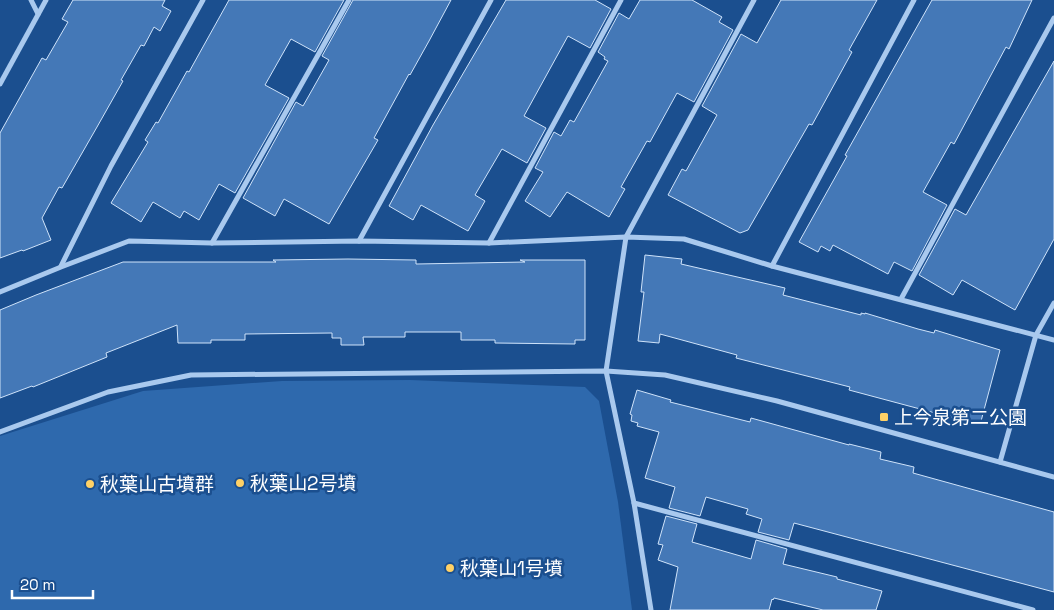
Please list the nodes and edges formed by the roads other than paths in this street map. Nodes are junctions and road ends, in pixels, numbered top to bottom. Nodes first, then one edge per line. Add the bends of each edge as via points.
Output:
1 (30, 0) edge
2 (46, 0) edge
3 (203, 0) edge
4 (349, 0) edge
5 (491, 0) edge
6 (621, 0) edge
7 (754, 0) edge
8 (914, 0) edge
9 (38, 14) junction
10 (1054, 18) edge
11 (0, 84) edge
12 (626, 237) junction
13 (359, 241) junction
14 (212, 243) junction
15 (489, 243) junction
16 (61, 266) junction
17 (772, 266) junction
18 (0, 292) edge
19 (901, 299) junction
20 (1054, 303) edge
21 (1036, 335) junction
22 (1054, 340) edge
23 (606, 371) junction
24 (0, 432) edge
25 (1000, 462) junction
26 (1054, 477) edge
27 (634, 503) junction
28 (651, 610) edge
29 (1033, 610) edge

1 - 9 street
2 - 9 street
3 - 16 street via 111,166
4 - 14 street
5 - 13 street
6 - 15 street
7 - 12 street
8 - 17 street
9 - 11 street
10 - 19 street
12 - 15 street
12 - 17 street via 684,239
12 - 23 street
13 - 14 street
13 - 15 street
14 - 16 street via 129,241
16 - 18 street
17 - 19 street
19 - 21 street
20 - 21 street
21 - 22 street
21 - 25 street
23 - 24 street via 191,375 108,392
23 - 25 street via 665,375 777,401
23 - 27 street
25 - 26 street
27 - 28 street
27 - 29 street

